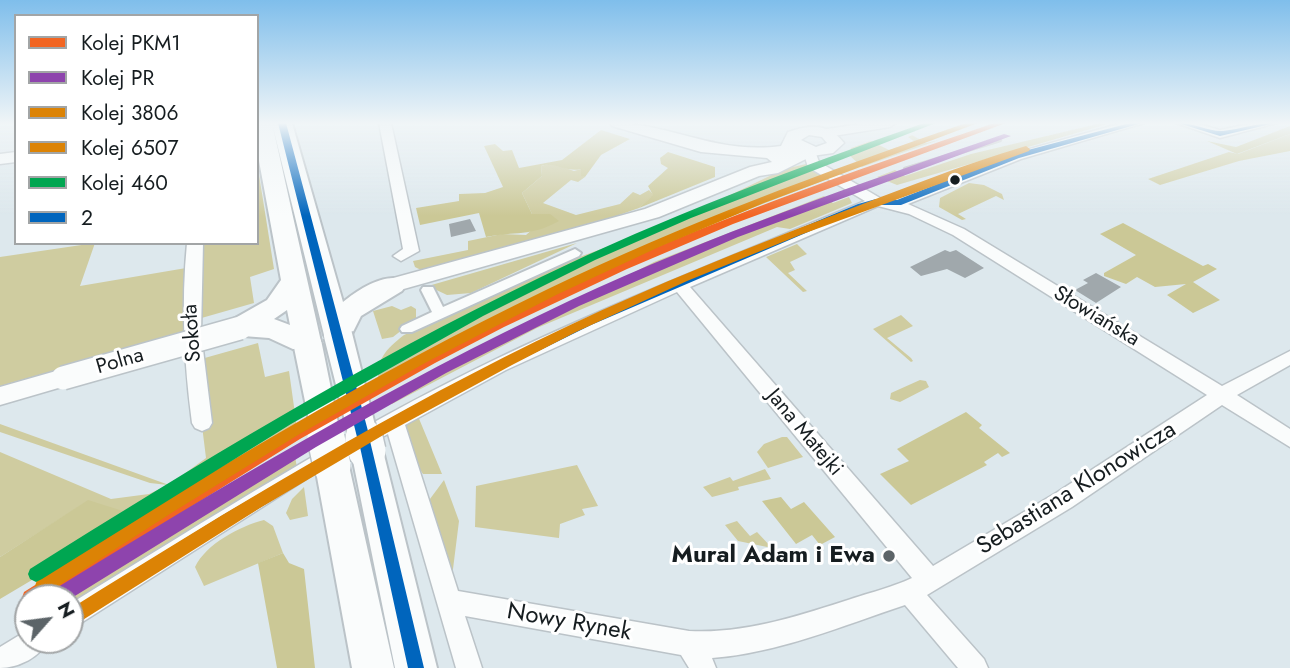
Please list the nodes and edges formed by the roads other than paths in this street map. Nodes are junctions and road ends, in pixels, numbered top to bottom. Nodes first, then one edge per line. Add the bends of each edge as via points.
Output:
1 (269, 154) edge
2 (290, 154) edge
3 (391, 154) edge
4 (705, 154) edge
5 (743, 154) edge
6 (779, 154) edge
7 (810, 154) edge
8 (828, 154) edge
9 (1030, 154) edge
10 (728, 165) junction
11 (756, 171) junction
12 (724, 185) junction
13 (876, 202) junction
14 (898, 203) junction
15 (626, 220) joint
16 (195, 245) edge
17 (575, 253) dead end
18 (401, 256) dead end
19 (321, 273) junction
20 (295, 280) junction
21 (679, 284) junction
22 (393, 285) junction
23 (428, 290) dead end
24 (440, 314) junction
25 (240, 328) junction
26 (407, 329) dead end
27 (338, 335) junction
28 (308, 346) junction
29 (1290, 357) edge
30 (1222, 395) junction
31 (0, 396) edge
32 (394, 421) junction
33 (202, 423) dead end
34 (1290, 439) edge
35 (920, 587) junction
36 (449, 601) junction
37 (84, 609) edge
38 (689, 644) junction
39 (373, 668) edge
40 (416, 668) edge
41 (469, 668) edge
42 (703, 668) edge
43 (975, 668) edge

1 - 20 main road
2 - 19 main road
3 - 18 street via 411,251
4 - 10 street
5 - 11 street
6 - 11 street
7 - 11 street
8 - 13 street
9 - 14 street
10 - 11 street
10 - 12 street
11 - 12 street
12 - 15 street
13 - 14 street
13 - 21 street
14 - 30 street, Słowiańska via 964,237
15 - 22 street
16 - 33 street, Sokoła via 191,332
17 - 24 street
19 - 22 main road via 333,284 352,289
19 - 27 main road
20 - 25 main road via 276,306
20 - 28 main road
21 - 32 street via 500,365
21 - 35 street, Jana Matejki
22 - 27 main road via 350,310
23 - 24 street
24 - 26 street
25 - 28 main road via 274,329
25 - 31 street, Polna, bridge
27 - 40 main road, bridge
28 - 39 main road, bridge
29 - 30 street, Sebastiana Klonowicza
30 - 34 street, Słowiańska
30 - 35 street, Sebastiana Klonowicza via 1064,500
32 - 36 street
32 - 37 street via 307,468
35 - 38 street, Nowy Rynek via 761,639
35 - 43 street
36 - 38 street, Nowy Rynek
36 - 41 street
38 - 42 street

